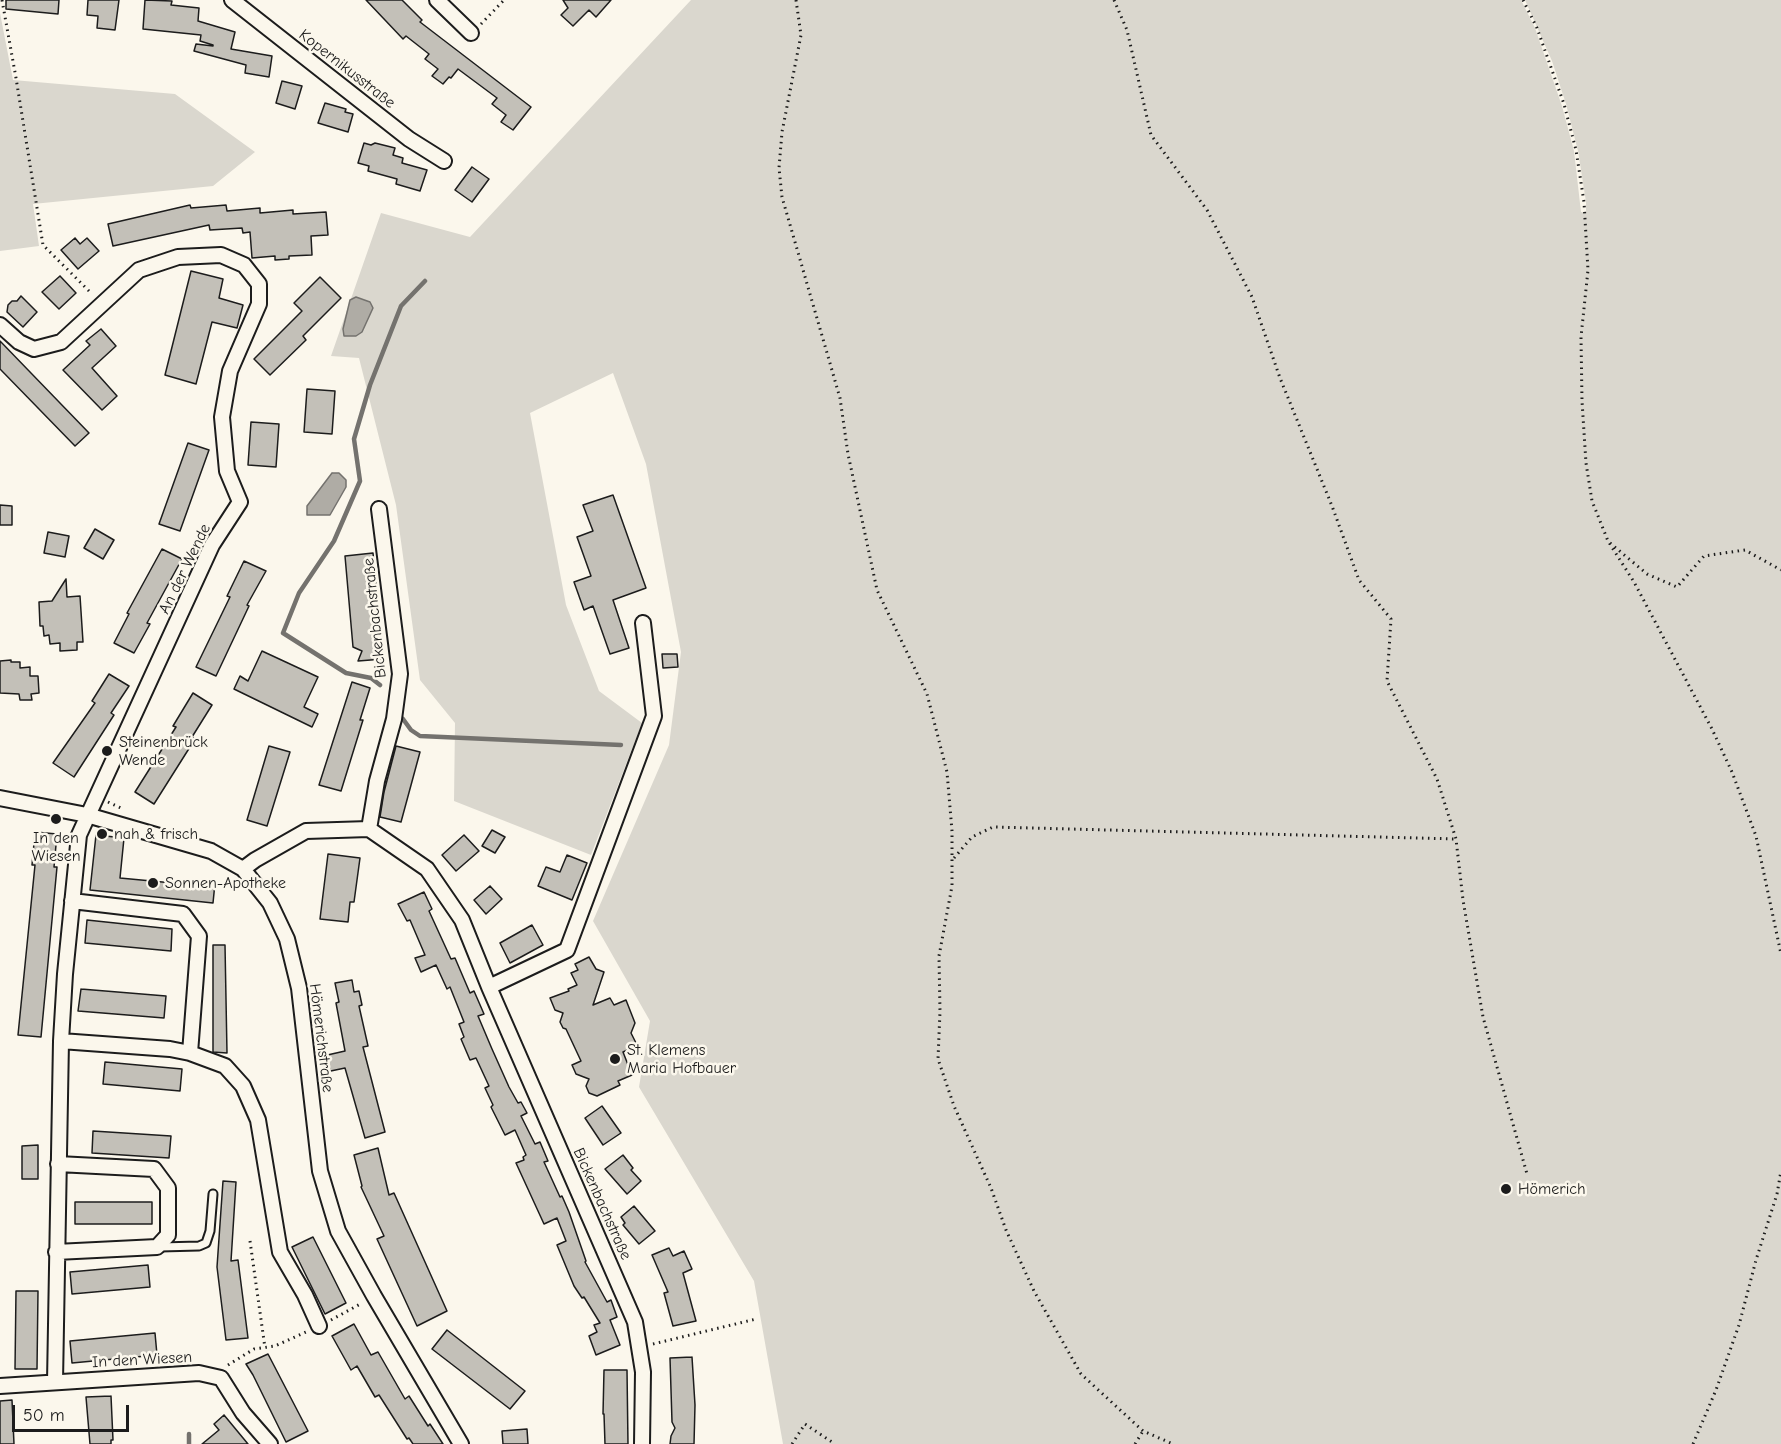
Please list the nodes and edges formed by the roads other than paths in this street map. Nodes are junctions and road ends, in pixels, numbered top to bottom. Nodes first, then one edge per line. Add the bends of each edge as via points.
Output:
1 (232, 0) edge
2 (437, 0) edge
3 (471, 33) road end
4 (444, 161) dead end
5 (0, 325) edge
6 (379, 509) dead end
7 (644, 623) dead end
8 (0, 798) edge
9 (87, 815) junction
10 (369, 829) junction
11 (243, 869) junction
12 (72, 901) junction
13 (489, 987) junction
14 (61, 1041) junction
15 (190, 1053) junction
16 (58, 1164) junction
17 (213, 1194) dead end
18 (157, 1246) junction
19 (57, 1252) junction
20 (319, 1326) road end
21 (55, 1382) junction
22 (0, 1386) edge
23 (270, 1444) edge
24 (461, 1444) edge
25 (642, 1444) edge

1 - 4 street, Kopernikusstraße via 409,139
2 - 3 street
5 - 9 street, An der Wende via 34,349 62,342 139,270 178,257 220,255 244,265 259,284 259,304 230,371 222,417 227,471 240,502 212,545
6 - 10 street, Bickenbachstraße via 400,674
7 - 13 street via 654,716 567,950
8 - 9 street, Hömerichstraße
9 - 11 street, Hömerichstraße via 211,851
9 - 12 street via 79,835
10 - 11 street via 306,831
10 - 13 street, Bickenbachstraße via 427,869 462,920
11 - 24 street, Hömerichstraße via 270,903 287,939 299,988 320,1171 338,1231
12 - 14 street
12 - 15 street via 183,914 199,936
13 - 25 street, Bickenbachstraße via 635,1322 643,1372
14 - 15 street
14 - 16 street
15 - 20 street via 225,1066 243,1086 258,1120 280,1252
16 - 18 street via 154,1169 168,1188 168,1235
16 - 19 street
17 - 18 lane via 206,1243
18 - 19 street
19 - 21 street
21 - 22 street, In den Wiesen
21 - 23 street, In den Wiesen via 200,1372 221,1378 243,1413

